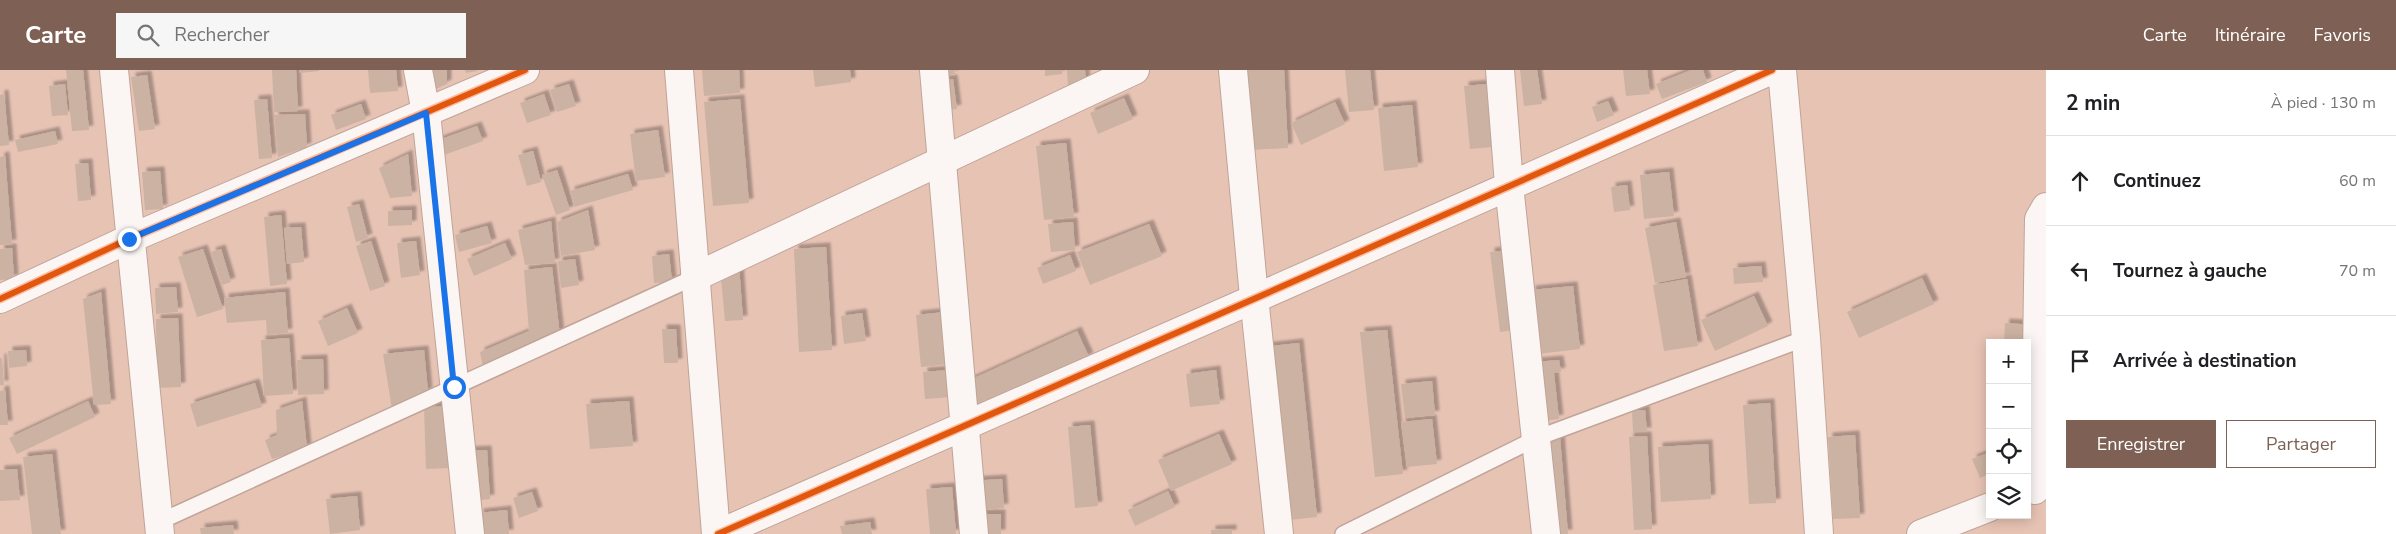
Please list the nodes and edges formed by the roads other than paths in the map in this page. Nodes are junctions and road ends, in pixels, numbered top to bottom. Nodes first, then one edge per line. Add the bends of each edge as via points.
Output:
1 (114, 70) edge
2 (418, 70) edge
3 (525, 70) edge
4 (679, 70) edge
5 (934, 70) edge
6 (1135, 70) edge
7 (1233, 70) edge
8 (1500, 70) edge
9 (1772, 70) edge
10 (1782, 70) edge
11 (426, 113) junction
12 (941, 160) junction
13 (1510, 185) junction
14 (2046, 207) edge
15 (129, 239) junction
16 (696, 277) junction
17 (1254, 297) junction
18 (0, 299) edge
19 (1806, 338) junction
20 (454, 387) junction
21 (964, 428) junction
22 (1537, 438) junction
23 (2036, 490) edge
24 (1986, 510) edge
25 (160, 528) edge
26 (470, 534) edge
27 (717, 534) edge
28 (974, 534) edge
29 (1279, 534) edge
30 (1343, 534) edge
31 (1546, 534) edge
32 (1819, 534) edge
33 (1921, 534) edge

1 - 15 street
2 - 11 street
3 - 11 street
4 - 16 street
5 - 12 street
6 - 12 street
7 - 17 street
8 - 13 street
9 - 13 street
10 - 19 street
11 - 15 street
11 - 20 street
12 - 16 street
12 - 21 street
13 - 17 street
13 - 22 street
14 - 23 street via 2039,220
15 - 18 street
15 - 25 street
16 - 20 lane
16 - 27 street
17 - 21 street
17 - 29 street
19 - 22 lane
19 - 32 street
20 - 25 lane
20 - 26 street
21 - 27 street
21 - 28 street
22 - 30 lane
22 - 31 street
24 - 33 street

